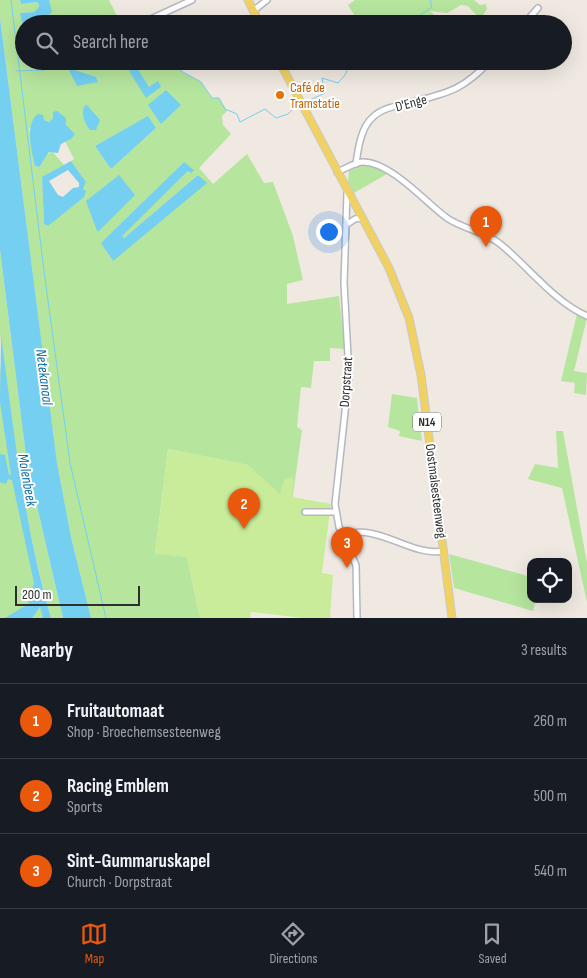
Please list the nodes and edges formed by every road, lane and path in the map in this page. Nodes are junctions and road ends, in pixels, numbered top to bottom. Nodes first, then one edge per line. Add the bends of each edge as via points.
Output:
1 (192, 0) edge
2 (248, 0) edge
3 (268, 0) edge
4 (538, 8) dead end
5 (253, 11) junction
6 (160, 15) edge
7 (255, 15) edge
8 (532, 15) edge
9 (284, 70) edge
10 (481, 70) edge
11 (356, 164) junction
12 (337, 172) junction
13 (348, 193) junction
14 (360, 215) junction
15 (346, 223) junction
16 (587, 316) edge
17 (305, 512) dead end
18 (335, 512) junction
19 (343, 536) junction
20 (443, 551) junction
21 (356, 618) edge
22 (452, 618) edge

1 - 6 street
2 - 5 main road
3 - 5 street
4 - 8 street
5 - 7 main road
9 - 12 main road, N14
10 - 11 street, D'Enge via 470,82 455,89 386,109 372,117 361,138
11 - 12 street
11 - 16 street via 369,163 398,177 447,218 488,236 568,304
12 - 13 main road, Oostmalsesteenweg / N14
13 - 14 main road, Oostmalsesteenweg / N14
13 - 15 street, Dorpstraat
14 - 15 street
14 - 20 main road, Oostmalsesteenweg / N14 via 396,282 411,326 421,375
15 - 18 street, Dorpstraat via 344,283 349,367
17 - 18 street
18 - 19 street, Dorpstraat
19 - 20 street via 359,532 430,553
19 - 21 street, Dorpstraat via 356,565
20 - 22 main road, Oostmalsesteenweg / N14

